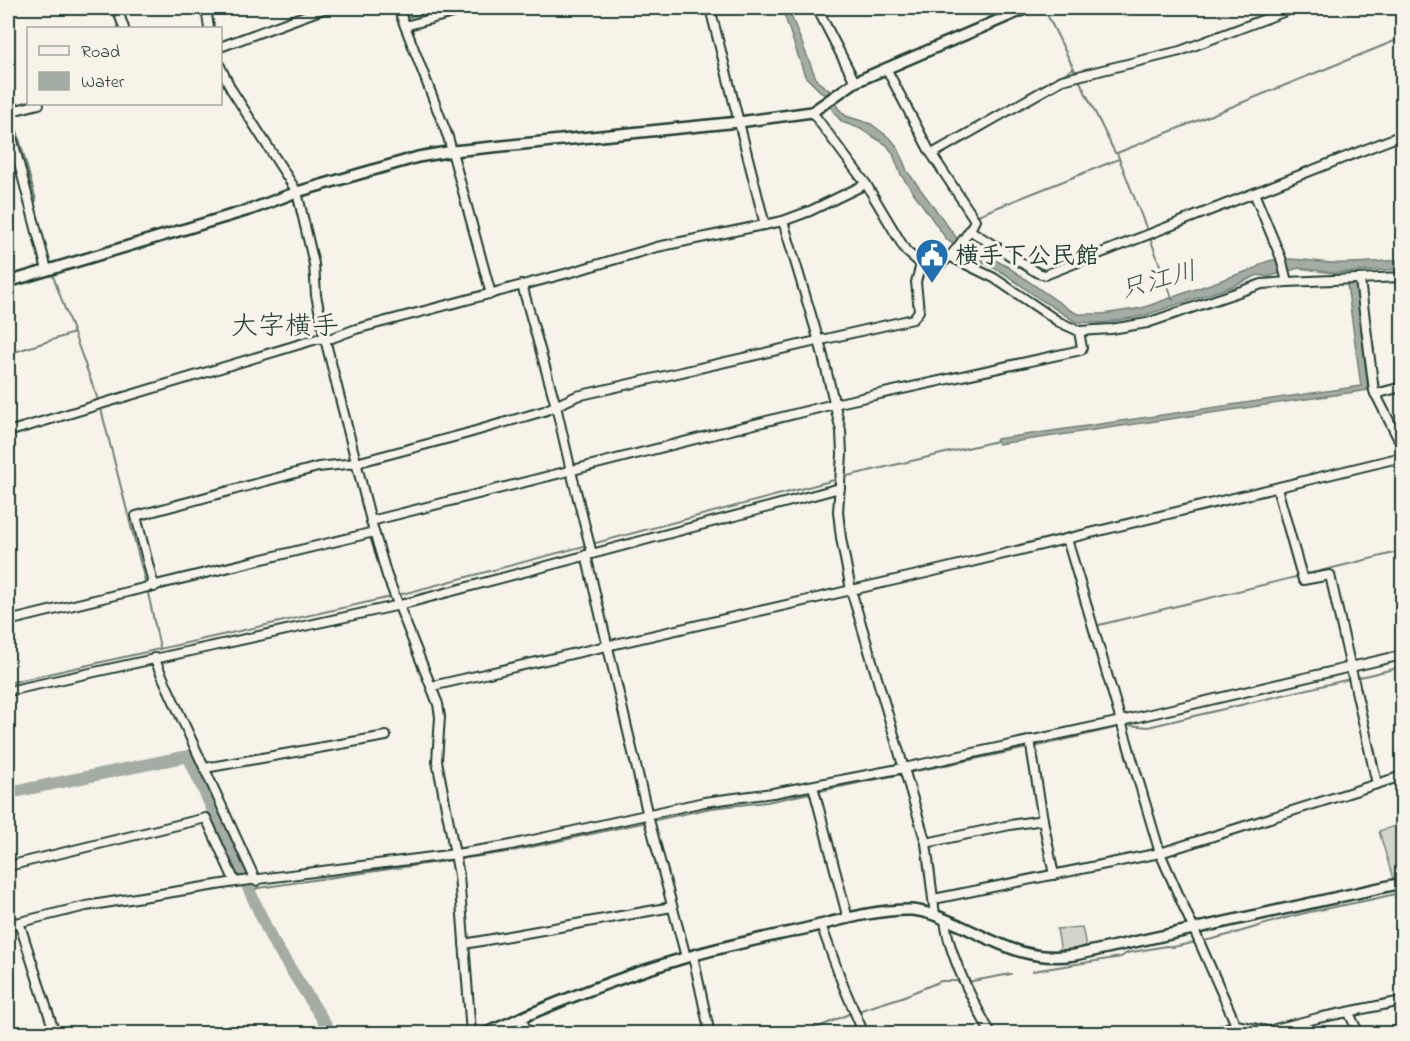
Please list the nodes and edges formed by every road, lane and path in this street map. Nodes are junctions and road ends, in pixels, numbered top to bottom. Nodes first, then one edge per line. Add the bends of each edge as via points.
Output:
1 (117, 8) edge
2 (206, 8) edge
3 (326, 8) edge
4 (398, 8) edge
5 (471, 8) edge
6 (710, 8) edge
7 (818, 8) edge
8 (1027, 8) edge
9 (1294, 8) edge
10 (405, 26) junction
11 (124, 27) edge
12 (209, 27) edge
13 (222, 46) edge
14 (886, 68) junction
15 (222, 70) edge
16 (855, 82) junction
17 (35, 105) edge
18 (8, 112) edge
19 (812, 112) junction
20 (739, 122) junction
21 (8, 123) edge
22 (1402, 135) edge
23 (453, 151) junction
24 (932, 154) junction
25 (866, 184) junction
26 (297, 192) junction
27 (1254, 193) junction
28 (783, 221) junction
29 (765, 225) junction
30 (968, 234) junction
31 (951, 257) junction
32 (921, 264) junction
33 (46, 270) junction
34 (1286, 278) junction
35 (1402, 278) edge
36 (1354, 280) junction
37 (8, 282) edge
38 (522, 285) junction
39 (491, 294) junction
40 (1079, 331) junction
41 (325, 339) junction
42 (818, 341) junction
43 (1402, 387) edge
44 (1374, 391) junction
45 (834, 404) junction
46 (556, 406) junction
47 (8, 432) edge
48 (1402, 446) edge
49 (1402, 457) edge
50 (356, 463) junction
51 (571, 471) junction
52 (840, 486) junction
53 (1277, 488) junction
54 (371, 520) junction
55 (374, 532) junction
56 (1067, 539) junction
57 (590, 549) junction
58 (154, 587) junction
59 (851, 590) junction
60 (397, 599) junction
61 (8, 621) edge
62 (608, 645) junction
63 (1402, 655) edge
64 (154, 658) junction
65 (1350, 667) junction
66 (432, 686) junction
67 (8, 691) edge
68 (1122, 725) junction
69 (386, 736) dead end
70 (1030, 745) junction
71 (205, 768) junction
72 (905, 772) junction
73 (1402, 776) edge
74 (1377, 784) junction
75 (813, 786) junction
76 (648, 816) junction
77 (1043, 820) junction
78 (926, 843) junction
79 (1160, 853) junction
80 (456, 854) junction
81 (8, 866) edge
82 (1054, 874) junction
83 (256, 881) junction
84 (235, 882) junction
85 (1402, 883) edge
86 (934, 899) junction
87 (672, 908) junction
88 (935, 915) junction
89 (848, 919) junction
90 (945, 920) junction
91 (19, 922) junction
92 (8, 925) edge
93 (821, 925) junction
94 (1194, 929) junction
95 (465, 944) junction
96 (689, 956) junction
97 (1402, 1001) edge
98 (1349, 1012) junction
99 (520, 1017) junction
100 (1236, 1025) junction
101 (1271, 1033) edge
102 (55, 1034) edge
103 (471, 1034) edge
104 (484, 1034) edge
105 (529, 1034) edge
106 (710, 1034) edge
107 (864, 1034) edge
108 (991, 1034) edge
109 (1211, 1034) edge
110 (1359, 1034) edge

1 - 11 street
2 - 12 street
3 - 13 street
4 - 10 street
5 - 10 street
6 - 20 street
7 - 16 street
8 - 14 street
9 - 24 street via 1180,51 1062,80
10 - 23 street
14 - 16 street
14 - 24 street
15 - 26 street
16 - 19 street
17 - 18 street
19 - 20 street
19 - 25 street
20 - 23 street
20 - 29 street
21 - 33 street
22 - 27 street
23 - 26 street via 418,157
23 - 39 street
24 - 30 street via 975,220
25 - 28 street
25 - 32 street via 906,251
26 - 33 street
26 - 41 street via 314,264
27 - 30 street via 1045,274
27 - 34 street
28 - 29 street
28 - 42 street
29 - 38 street via 657,247
30 - 31 street
31 - 32 street via 940,264
31 - 40 street via 994,278
32 - 42 street via 916,282 916,317
33 - 37 street
34 - 36 street
34 - 40 street via 1147,323
35 - 36 street
36 - 44 street
38 - 39 street
38 - 46 street
39 - 41 street
40 - 45 street via 1080,350
41 - 47 street
41 - 50 street
42 - 45 street
42 - 46 street via 577,396
43 - 44 street
44 - 48 street
45 - 51 street
45 - 52 street via 841,431
46 - 50 street
46 - 51 street
49 - 53 street
50 - 54 street
50 - 58 street via 318,467 136,516
51 - 54 street
51 - 57 street
52 - 57 street
52 - 59 street via 838,512
53 - 56 street
53 - 65 street via 1303,580 1330,575
54 - 55 street
55 - 58 street
55 - 60 street
56 - 59 street
56 - 68 street
57 - 60 street
57 - 62 street
58 - 61 street
59 - 62 street
59 - 72 street
60 - 64 street
60 - 66 street
62 - 66 street
62 - 76 street
63 - 65 street
64 - 67 street
64 - 71 street
65 - 68 street
65 - 74 street
66 - 80 street via 440,717 437,761
68 - 70 street
68 - 79 street
69 - 71 street
70 - 72 street
70 - 77 street
71 - 83 street
72 - 75 street
72 - 78 street
73 - 74 street
74 - 79 street
75 - 76 street via 704,802
75 - 89 street
76 - 80 street
76 - 87 street
77 - 78 street
77 - 82 street
78 - 86 street
79 - 82 street
79 - 94 street
80 - 83 street
80 - 95 street
81 - 84 street via 206,818
82 - 86 street
83 - 84 street
84 - 91 street via 86,906
85 - 94 street
86 - 88 street
87 - 95 street
87 - 96 street
88 - 89 street via 913,910
88 - 90 street
89 - 93 street
90 - 94 street via 1019,952 1049,958
90 - 108 street via 965,982
91 - 92 street
91 - 102 street
93 - 96 street
93 - 107 street
94 - 100 street
95 - 103 street
96 - 99 street
96 - 106 street
97 - 98 street
98 - 101 street
98 - 110 street
99 - 104 street
99 - 105 street
100 - 101 street
100 - 109 street

